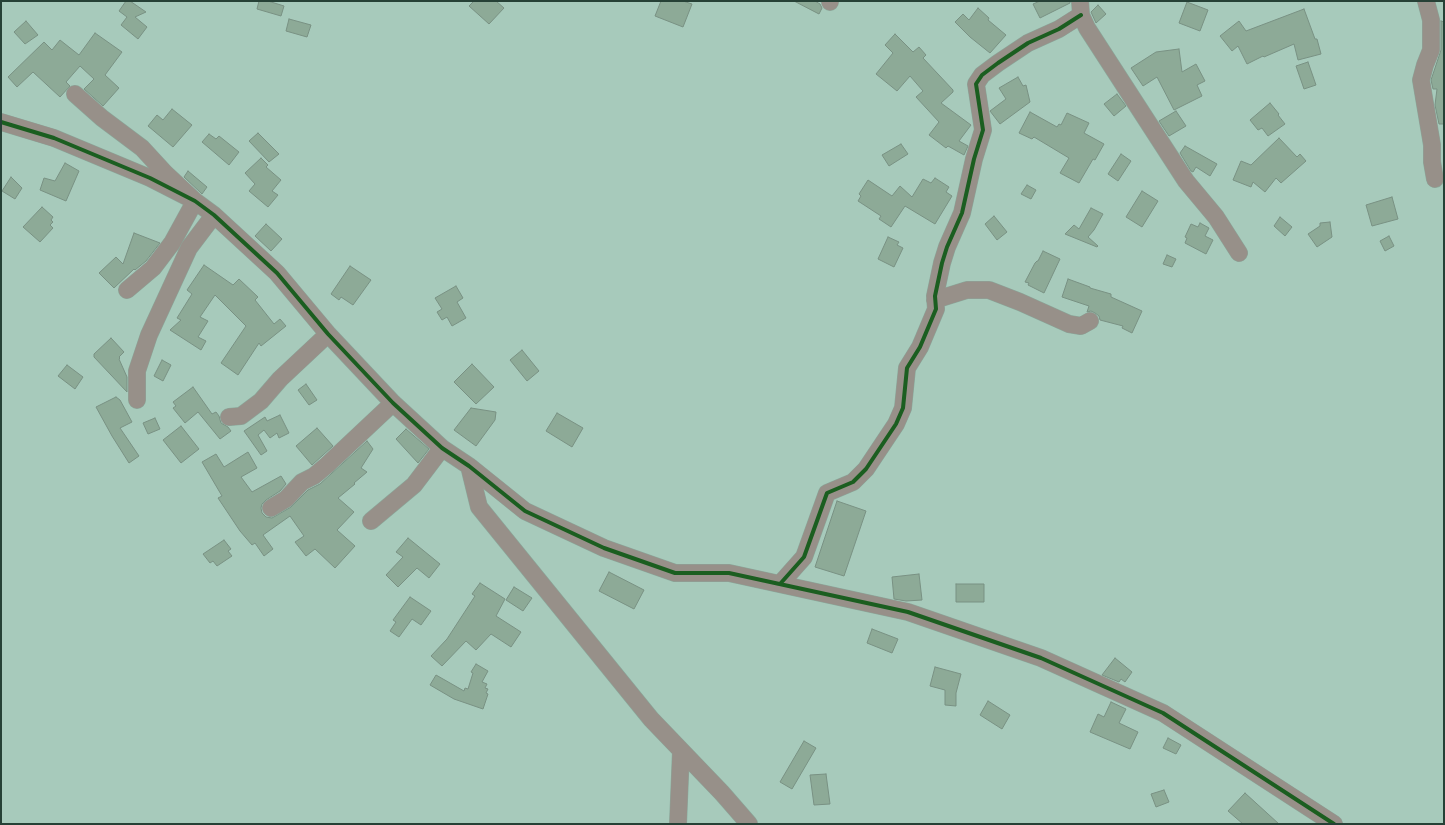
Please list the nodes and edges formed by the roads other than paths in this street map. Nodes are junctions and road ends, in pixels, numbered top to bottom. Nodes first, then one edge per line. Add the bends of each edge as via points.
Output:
1 (1426, 1) edge
2 (1080, 8) edge
3 (75, 94) dead end
4 (1, 122) edge
5 (1435, 179) dead end
6 (195, 201) junction
7 (214, 215) junction
8 (1239, 253) dead end
9 (127, 290) dead end
10 (935, 300) junction
11 (1090, 321) dead end
12 (328, 334) junction
13 (137, 400) dead end
14 (392, 403) junction
15 (229, 417) dead end
16 (442, 448) junction
17 (469, 466) junction
18 (271, 508) dead end
19 (372, 521) dead end
20 (780, 584) junction
21 (681, 750) junction
22 (678, 824) edge
23 (749, 824) edge
24 (1334, 824) edge

1 - 5 street via 1431,20 1431,50 1421,80
2 - 8 street via 1087,28 1186,181 1216,217
2 - 10 street via 1059,29 1028,43 982,75 976,84 983,130 962,213 942,263
3 - 6 street via 142,148
4 - 6 street via 61,141 150,178
6 - 7 street
6 - 9 street via 172,243 153,268
7 - 12 street via 278,273
7 - 13 street via 189,248 149,335 137,371
10 - 11 street via 967,290 989,290 1069,324 1081,326
10 - 20 street via 936,309 920,347 907,368 903,408 896,424 866,469 853,482 827,494 804,557
12 - 14 street
12 - 15 street via 261,400 241,416
14 - 16 street
14 - 18 street via 332,461 302,482 286,500
16 - 17 street
16 - 19 street via 414,485
17 - 20 street via 526,511 604,548 675,573 729,574
17 - 21 street via 479,507 651,719
20 - 24 street via 908,612 1041,658 1163,713
21 - 22 street
21 - 23 street

